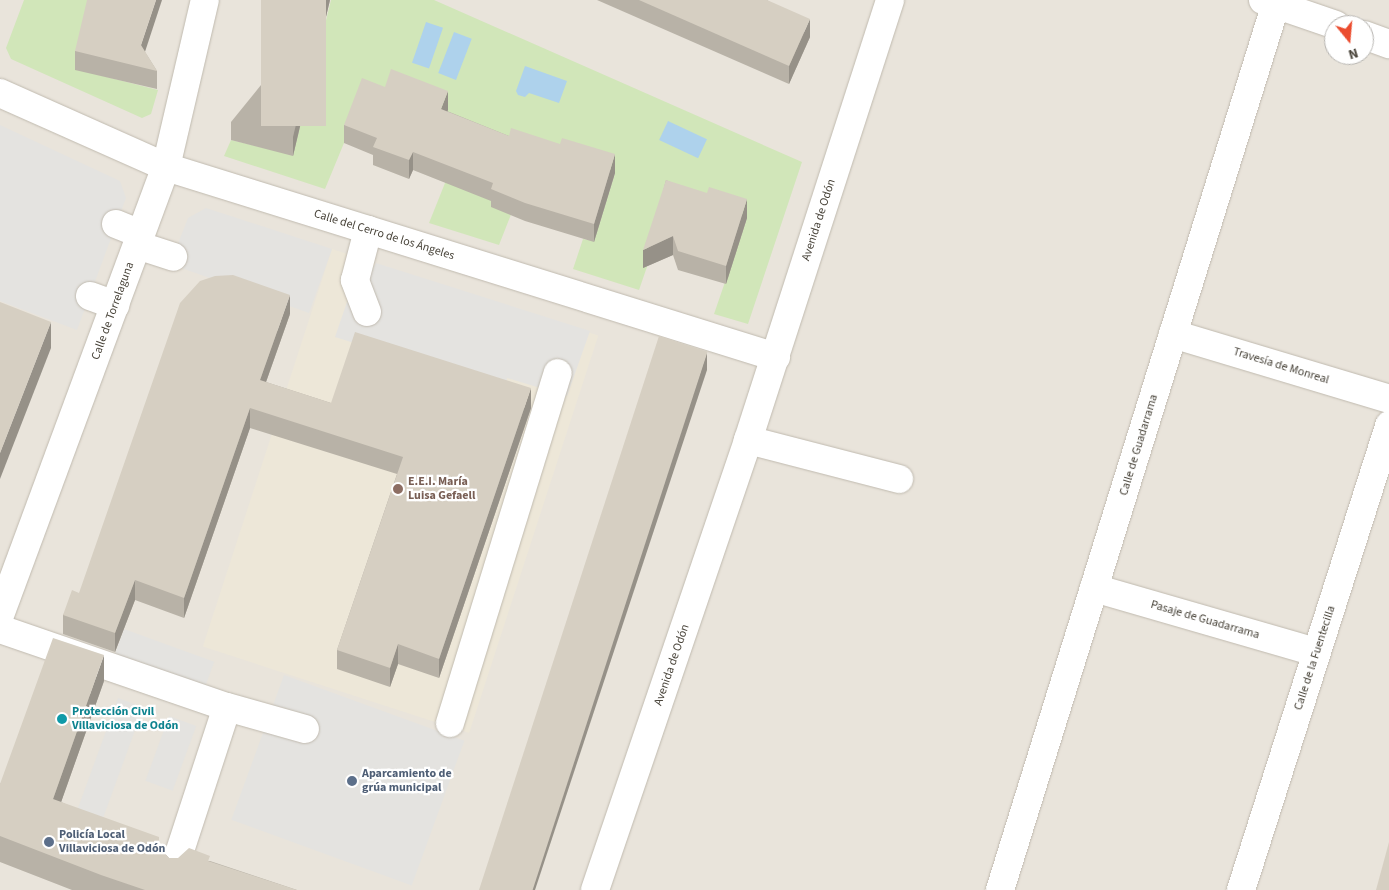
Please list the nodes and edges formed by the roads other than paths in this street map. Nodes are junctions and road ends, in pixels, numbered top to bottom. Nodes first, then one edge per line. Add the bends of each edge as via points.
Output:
1 (205, 0) edge
2 (890, 0) edge
3 (1272, 1) edge
4 (1324, 20) edge
5 (1374, 39) edge
6 (1389, 44) edge
7 (0, 93) edge
8 (166, 166) junction
9 (116, 224) dead end
10 (368, 230) junction
11 (139, 240) junction
12 (173, 257) dead end
13 (90, 296) dead end
14 (115, 306) junction
15 (368, 312) dead end
16 (1173, 334) junction
17 (776, 356) junction
18 (558, 373) dead end
19 (1389, 399) edge
20 (1389, 425) edge
21 (748, 440) junction
22 (899, 479) dead end
23 (1094, 588) junction
24 (0, 615) edge
25 (0, 629) edge
26 (1316, 652) junction
27 (227, 707) junction
28 (450, 723) dead end
29 (305, 729) dead end
30 (174, 869) edge
31 (595, 890) edge
32 (1000, 890) edge
33 (1241, 890) edge

1 - 8 street, Calle de Torrelaguna
2 - 17 street, Avenida de Odón
3 - 4 street
3 - 16 street, Calle de Guadarrama
5 - 6 street
7 - 8 street, Calle del Cerro de los Ángeles
8 - 10 street, Calle del Cerro de los Ángeles
8 - 11 street, Calle de Torrelaguna
9 - 11 street
10 - 15 street via 355,280
10 - 17 street, Calle del Cerro de los Ángeles
11 - 12 street
11 - 14 street, Calle de Torrelaguna
13 - 14 street
14 - 24 street, Calle de Torrelaguna
16 - 19 street, Travesía de Monreal
16 - 23 street, Calle de Guadarrama
17 - 21 street, Avenida de Odón
18 - 28 street
20 - 26 street, Calle de la Fuentecilla
21 - 22 street
21 - 31 street, Avenida de Odón
23 - 26 street, Pasaje de Guadarrama
23 - 32 street, Calle de Guadarrama
25 - 27 street
26 - 33 street, Calle de la Fuentecilla
27 - 29 street
27 - 30 street

